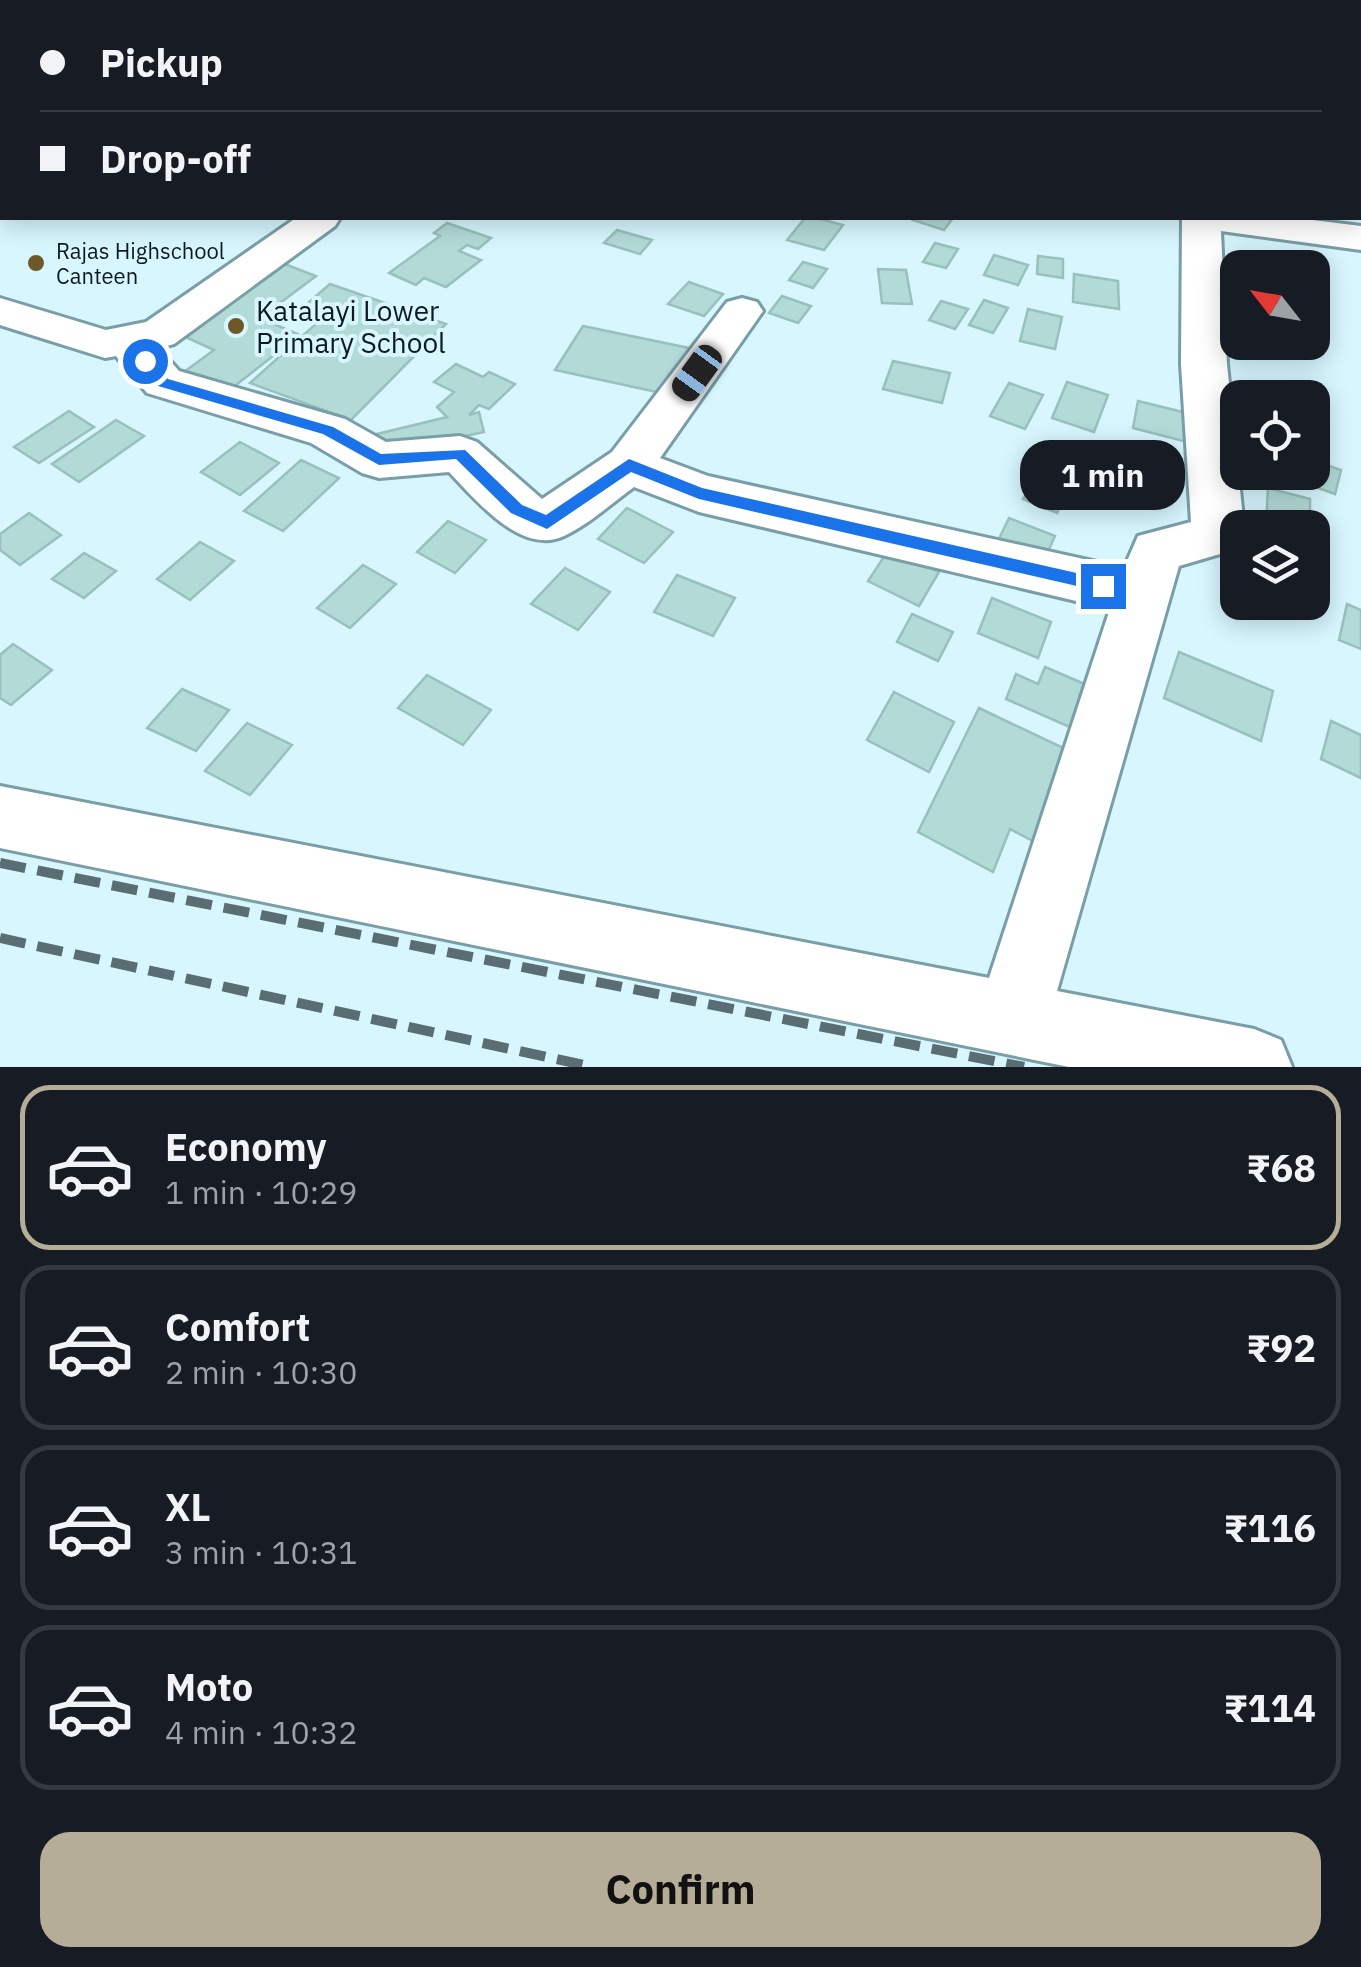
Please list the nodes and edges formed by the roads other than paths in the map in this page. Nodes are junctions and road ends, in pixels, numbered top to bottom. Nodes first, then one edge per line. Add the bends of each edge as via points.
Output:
1 (318, 220) edge
2 (1201, 220) edge
3 (1227, 220) edge
4 (1361, 238) edge
5 (0, 311) edge
6 (742, 311) dead end
7 (127, 340) junction
8 (629, 465) junction
9 (1142, 594) junction
10 (0, 816) edge
11 (1012, 1020) junction
12 (1254, 1067) edge

1 - 7 street via 160,334
2 - 9 street via 1218,534 1157,551
3 - 4 street
5 - 7 street via 106,344
6 - 8 street
7 - 8 street via 163,382 328,431 379,460 460,454 516,509 547,522
8 - 9 street via 699,493
9 - 11 street
10 - 11 street
11 - 12 street

